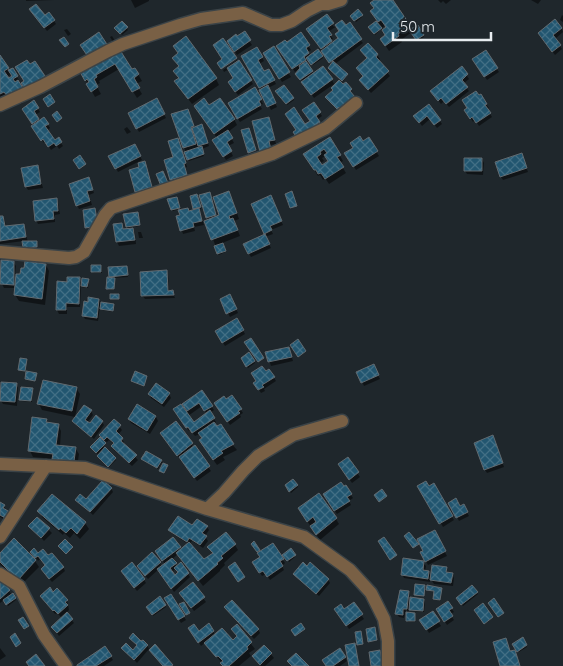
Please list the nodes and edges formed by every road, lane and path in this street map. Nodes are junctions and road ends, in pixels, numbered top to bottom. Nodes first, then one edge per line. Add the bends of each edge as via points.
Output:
1 (341, 0) edge
2 (356, 103) dead end
3 (0, 105) edge
4 (0, 252) edge
5 (342, 421) dead end
6 (0, 464) edge
7 (46, 466) junction
8 (207, 509) junction
9 (0, 537) edge
10 (0, 574) edge
11 (66, 666) edge
12 (388, 666) edge

1 - 3 street via 320,4 280,25 242,13 194,21 123,44
2 - 4 street via 326,128 272,154 111,208 84,252 76,257
5 - 8 street via 293,435 258,456
6 - 7 street
7 - 8 street via 85,468
7 - 9 street
8 - 12 street via 304,537 350,570 379,606 388,641
10 - 11 street via 18,586 44,635

